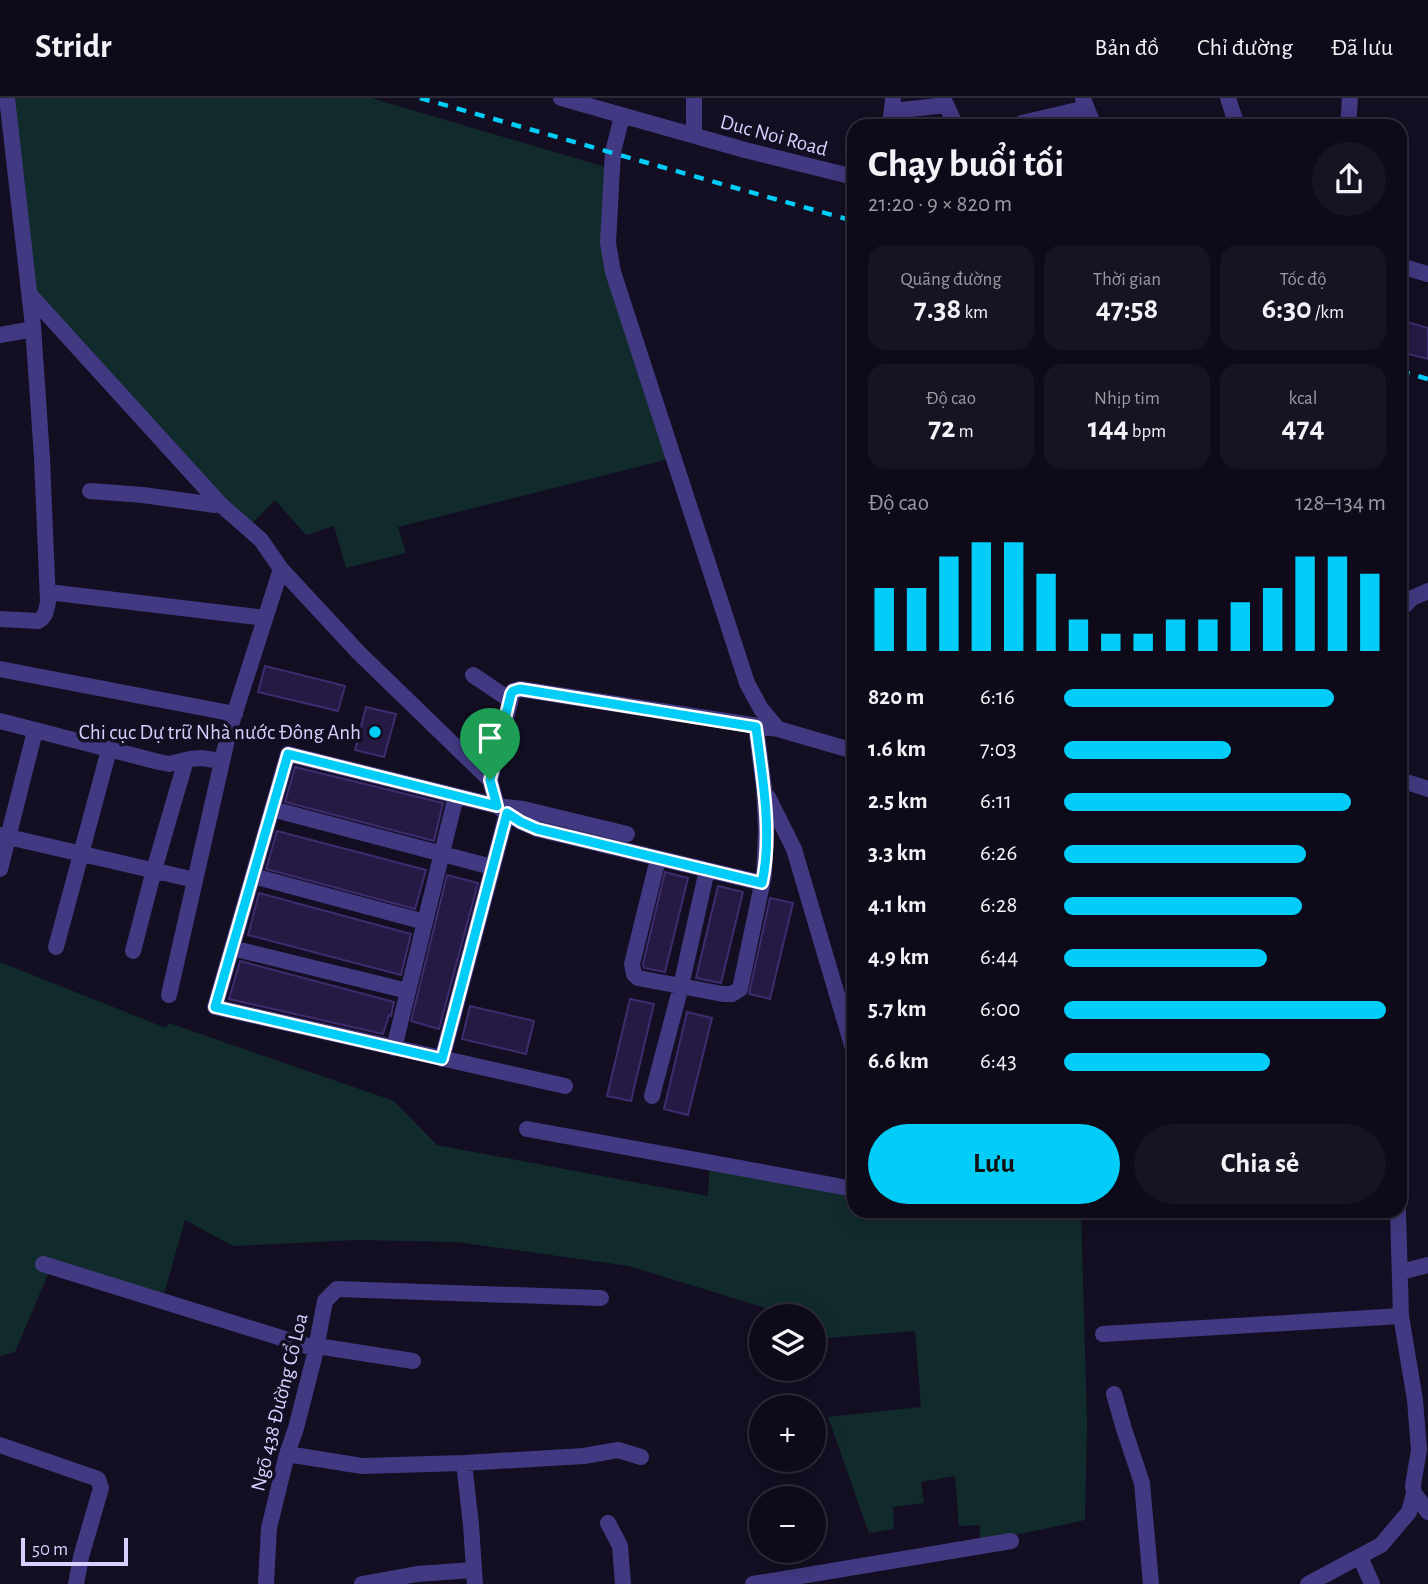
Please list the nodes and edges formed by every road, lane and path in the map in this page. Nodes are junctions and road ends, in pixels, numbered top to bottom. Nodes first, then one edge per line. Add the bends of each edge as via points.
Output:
1 (7, 98) edge
2 (561, 98) edge
3 (694, 98) edge
4 (1228, 98) edge
5 (1350, 98) edge
6 (945, 102) edge
7 (1084, 103) edge
8 (892, 112) edge
9 (622, 116) junction
10 (953, 119) edge
11 (1034, 119) edge
12 (1235, 119) edge
13 (1348, 119) edge
14 (694, 135) junction
15 (6, 140) edge
16 (847, 175) edge
17 (1407, 268) edge
18 (1428, 274) edge
19 (30, 295) junction
20 (33, 326) junction
21 (0, 335) edge
22 (90, 491) dead end
23 (220, 504) junction
24 (281, 569) junction
25 (1428, 591) edge
26 (48, 592) junction
27 (1407, 602) edge
28 (265, 618) junction
29 (0, 619) edge
30 (0, 669) edge
31 (473, 675) dead end
32 (509, 700) junction
33 (235, 714) junction
34 (0, 721) edge
35 (756, 727) junction
36 (778, 729) junction
37 (36, 731) junction
38 (847, 749) edge
39 (109, 750) junction
40 (186, 760) junction
41 (222, 762) junction
42 (490, 780) junction
43 (1407, 782) edge
44 (764, 788) junction
45 (1428, 789) edge
46 (456, 796) junction
47 (272, 808) junction
48 (502, 810) junction
49 (628, 834) dead end
50 (4, 836) edge
51 (82, 853) junction
52 (442, 854) junction
53 (657, 859) junction
54 (492, 867) junction
55 (0, 869) edge
56 (154, 870) junction
57 (707, 870) junction
58 (253, 876) junction
59 (195, 880) junction
60 (762, 883) junction
61 (425, 922) junction
62 (56, 947) dead end
63 (232, 948) junction
64 (132, 951) dead end
65 (681, 986) junction
66 (408, 991) junction
67 (169, 995) dead end
68 (847, 1028) edge
69 (394, 1048) junction
70 (442, 1059) junction
71 (565, 1086) dead end
72 (652, 1096) dead end
73 (527, 1129) dead end
74 (847, 1188) edge
75 (1398, 1218) edge
76 (43, 1264) dead end
77 (1428, 1265) edge
78 (1401, 1272) junction
79 (601, 1298) dead end
80 (1401, 1316) junction
81 (1103, 1334) dead end
82 (317, 1347) junction
83 (413, 1361) dead end
84 (1114, 1394) dead end
85 (0, 1446) edge
86 (287, 1454) junction
87 (641, 1457) dead end
88 (464, 1463) junction
89 (1414, 1493) junction
90 (1428, 1512) edge
91 (608, 1523) dead end
92 (1011, 1541) dead end
93 (1360, 1557) junction
94 (474, 1577) edge
95 (1311, 1583) edge
96 (76, 1584) edge
97 (266, 1584) edge
98 (362, 1584) edge
99 (623, 1584) edge
100 (753, 1584) edge
101 (1151, 1584) edge
102 (1372, 1584) edge

1 - 15 street
2 - 9 street, Duc Noi Road
3 - 14 street
4 - 12 street
5 - 13 street
6 - 8 street
6 - 10 street
7 - 11 street
9 - 14 street, Duc Noi Road
9 - 36 street via 612,169 608,243 613,272 747,682
14 - 16 street, Duc Noi Road
15 - 19 street
17 - 18 street
19 - 20 street
19 - 23 street
20 - 21 street
20 - 26 street
22 - 23 street
23 - 24 street via 261,540
24 - 28 street
24 - 42 street via 359,653
25 - 27 street
26 - 28 street
26 - 29 street via 43,618
28 - 33 street
30 - 33 street
31 - 32 street
32 - 35 street via 513,691 520,689
32 - 42 street
33 - 41 street
34 - 37 street
35 - 36 street
35 - 44 street
36 - 38 street
37 - 39 street
37 - 50 street
39 - 40 street via 169,764
39 - 51 street
40 - 41 street
40 - 56 street
41 - 59 street
42 - 48 street
43 - 45 street
44 - 60 street
44 - 68 street via 794,849
46 - 47 street via 288,754
46 - 48 street
46 - 52 street
47 - 52 street
47 - 58 street
48 - 49 street via 523,809
48 - 53 street via 537,829
48 - 54 street
50 - 51 street
50 - 55 street
51 - 56 street
51 - 62 street
52 - 54 street
52 - 61 street
53 - 57 street
53 - 65 street via 632,964 638,978
54 - 70 street
56 - 59 street
56 - 64 street
57 - 60 street
57 - 65 street
58 - 61 street
58 - 63 street
59 - 67 street
60 - 65 street via 740,989 723,994
61 - 66 street
63 - 66 street
63 - 69 street via 215,1007
65 - 72 street
66 - 69 street
69 - 70 street
70 - 71 street
73 - 74 street
75 - 78 street
76 - 82 street
77 - 78 street
78 - 80 street
79 - 82 street, Ngõ 438 Đường Cổ Loa via 337,1289 325,1301
80 - 81 street
80 - 89 street via 1419,1450
82 - 83 street
82 - 86 street, Ngõ 438 Đường Cổ Loa
84 - 101 street via 1142,1483
85 - 96 street via 98,1479 101,1488
86 - 88 street via 362,1466
86 - 97 street, Ngõ 438 Đường Cổ Loa via 269,1528
87 - 88 street via 618,1450
88 - 94 street
89 - 90 street
89 - 93 street via 1409,1512 1381,1545
91 - 99 street via 620,1546
92 - 100 street
93 - 95 street
93 - 102 street
94 - 98 street via 417,1574

